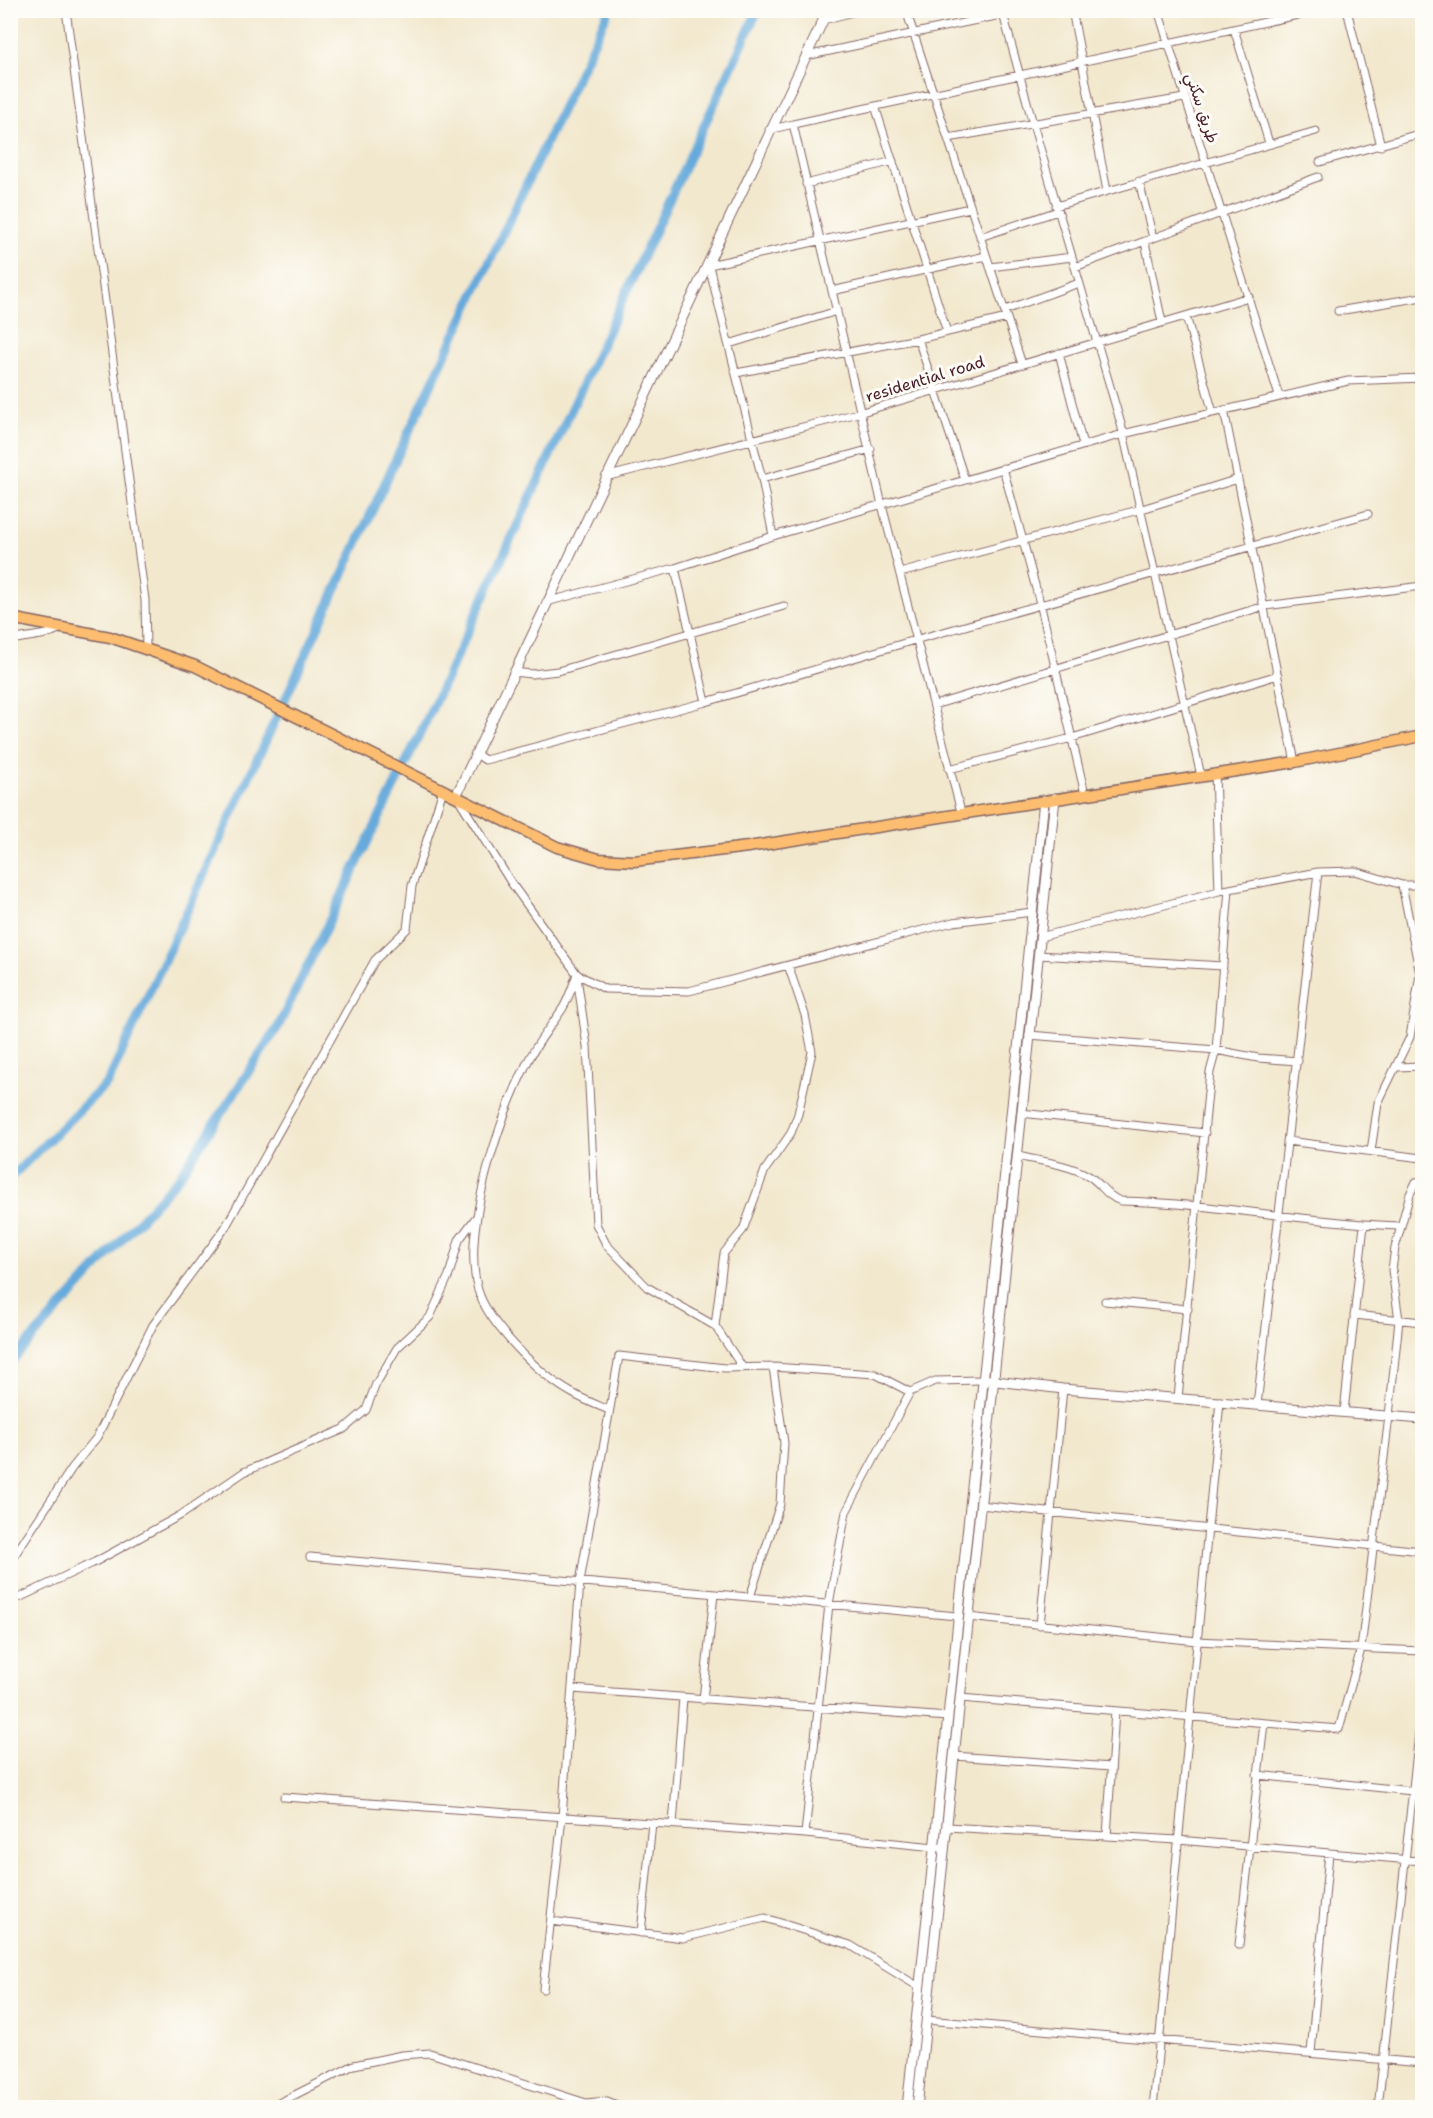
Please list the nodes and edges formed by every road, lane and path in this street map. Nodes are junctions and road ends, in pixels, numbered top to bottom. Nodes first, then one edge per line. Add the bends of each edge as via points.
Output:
1 (66, 10) edge
2 (828, 10) edge
3 (860, 10) edge
4 (906, 10) edge
5 (1025, 10) edge
6 (1072, 10) edge
7 (1158, 10) edge
8 (1321, 10) edge
9 (1347, 10) edge
10 (1002, 13) edge
11 (823, 20) junction
12 (1234, 29) junction
13 (913, 33) junction
14 (1167, 44) junction
15 (806, 56) junction
16 (1081, 63) junction
17 (1019, 75) junction
18 (934, 93) junction
19 (1184, 98) junction
20 (875, 106) junction
21 (1092, 115) junction
22 (794, 124) junction
23 (1033, 124) junction
24 (769, 130) junction
25 (1316, 131) dead end
26 (1422, 133) edge
27 (948, 138) junction
28 (1269, 143) junction
29 (1381, 146) junction
30 (894, 161) junction
31 (1204, 162) junction
32 (1320, 162) dead end
33 (1318, 177) dead end
34 (1139, 181) junction
35 (806, 184) junction
36 (1107, 191) junction
37 (970, 208) junction
38 (1057, 209) junction
39 (1223, 213) junction
40 (914, 221) junction
41 (980, 237) junction
42 (1153, 238) junction
43 (820, 240) junction
44 (1145, 242) junction
45 (986, 256) junction
46 (1072, 257) junction
47 (708, 263) junction
48 (990, 267) junction
49 (1075, 267) junction
50 (929, 269) junction
51 (1079, 283) junction
52 (832, 291) junction
53 (1249, 297) junction
54 (1422, 297) edge
55 (837, 310) junction
56 (1338, 311) dead end
57 (1006, 314) junction
58 (1186, 316) junction
59 (1162, 322) junction
60 (947, 332) junction
61 (918, 339) junction
62 (1097, 341) junction
63 (729, 344) junction
64 (847, 350) junction
65 (1059, 353) junction
66 (1022, 364) junction
67 (736, 373) junction
68 (1422, 378) edge
69 (936, 390) junction
70 (1279, 396) junction
71 (1224, 410) junction
72 (862, 412) junction
73 (1213, 413) junction
74 (1123, 434) junction
75 (753, 439) junction
76 (1083, 445) junction
77 (871, 449) junction
78 (1003, 468) junction
79 (605, 477) junction
80 (762, 479) junction
81 (1238, 479) junction
82 (965, 480) junction
83 (882, 505) junction
84 (1142, 509) junction
85 (1368, 514) dead end
86 (773, 536) junction
87 (1022, 541) junction
88 (1252, 547) junction
89 (675, 568) junction
90 (900, 573) junction
91 (1157, 574) junction
92 (1422, 586) edge
93 (546, 602) junction
94 (784, 606) dead end
95 (1264, 606) junction
96 (1041, 607) junction
97 (10, 618) edge
98 (63, 627) junction
99 (691, 634) junction
100 (1171, 634) junction
101 (918, 639) junction
102 (10, 640) edge
103 (146, 648) junction
104 (1055, 669) junction
105 (513, 672) junction
106 (1278, 675) junction
107 (706, 702) junction
108 (1186, 704) junction
109 (934, 705) junction
110 (1422, 736) edge
111 (1072, 738) junction
112 (475, 753) junction
113 (1295, 762) junction
114 (950, 769) junction
115 (1215, 773) junction
116 (1201, 776) junction
117 (444, 790) junction
118 (1085, 794) junction
119 (456, 796) junction
120 (1049, 799) junction
121 (961, 812) junction
122 (1318, 872) junction
123 (1402, 885) junction
124 (1422, 885) edge
125 (1229, 889) junction
126 (1219, 891) junction
127 (1032, 912) junction
128 (1040, 937) junction
129 (1038, 955) junction
130 (788, 965) junction
131 (1223, 966) junction
132 (577, 974) junction
133 (1029, 1035) junction
134 (1216, 1050) junction
135 (1298, 1061) junction
136 (1422, 1066) edge
137 (1396, 1067) junction
138 (1021, 1113) junction
139 (1206, 1132) junction
140 (1287, 1141) junction
141 (1371, 1151) junction
142 (1017, 1156) junction
143 (1422, 1158) edge
144 (1422, 1180) edge
145 (1197, 1205) junction
146 (1279, 1214) junction
147 (477, 1216) junction
148 (1364, 1225) junction
149 (1400, 1226) junction
150 (1105, 1300) dead end
151 (1188, 1309) junction
152 (1354, 1315) junction
153 (1399, 1320) junction
154 (1422, 1322) edge
155 (715, 1326) junction
156 (773, 1367) junction
157 (743, 1368) junction
158 (982, 1380) junction
159 (994, 1380) junction
160 (1063, 1389) junction
161 (910, 1392) junction
162 (1178, 1398) junction
163 (1220, 1401) junction
164 (1257, 1405) junction
165 (609, 1410) junction
166 (1344, 1412) junction
167 (1389, 1416) junction
168 (1422, 1419) edge
169 (980, 1505) junction
170 (1051, 1512) junction
171 (1208, 1529) junction
172 (1373, 1546) junction
173 (1422, 1551) edge
174 (310, 1557) dead end
175 (10, 1562) edge
176 (580, 1582) junction
177 (714, 1594) junction
178 (750, 1597) junction
179 (10, 1602) edge
180 (829, 1604) junction
181 (957, 1616) junction
182 (968, 1617) junction
183 (1040, 1625) junction
184 (1197, 1641) junction
185 (1361, 1649) junction
186 (1422, 1651) edge
187 (572, 1689) junction
188 (683, 1698) junction
189 (960, 1698) junction
190 (703, 1700) junction
191 (1422, 1706) edge
192 (818, 1709) junction
193 (1115, 1711) junction
194 (948, 1717) junction
195 (1190, 1718) junction
196 (1264, 1723) junction
197 (954, 1756) junction
198 (1111, 1767) junction
199 (1257, 1775) junction
200 (1413, 1791) junction
201 (1422, 1792) edge
202 (284, 1797) dead end
203 (562, 1817) junction
204 (652, 1823) junction
205 (673, 1824) junction
206 (947, 1827) junction
207 (805, 1833) junction
208 (1107, 1836) junction
209 (1178, 1840) junction
210 (1249, 1846) junction
211 (940, 1847) junction
212 (1329, 1853) junction
213 (1405, 1860) junction
214 (1422, 1862) edge
215 (550, 1921) junction
216 (641, 1933) junction
217 (1239, 1945) dead end
218 (919, 1987) junction
219 (543, 1989) dead end
220 (926, 2020) junction
221 (1159, 2040) junction
222 (1311, 2053) junction
223 (1383, 2060) junction
224 (1422, 2063) edge
225 (269, 2108) edge
226 (624, 2108) edge
227 (907, 2108) edge
228 (917, 2108) edge
229 (1153, 2108) edge
230 (1378, 2108) edge

1 - 103 street via 145,600
2 - 11 street
3 - 11 street
4 - 13 street
5 - 10 street
6 - 16 street
7 - 14 street, طريق سكني
8 - 12 street
9 - 29 street
10 - 13 street
10 - 17 street
11 - 15 street
12 - 14 street
12 - 28 street
13 - 15 street
13 - 18 street
14 - 16 street
14 - 19 street, طريق سكني
15 - 24 street
16 - 17 street
16 - 21 street
17 - 18 street
17 - 23 street
18 - 20 street
18 - 27 street
19 - 21 street
19 - 31 street, طريق سكني
20 - 22 street
20 - 30 street
21 - 23 street
21 - 36 street
22 - 24 street
22 - 35 street
23 - 27 street
23 - 38 street
24 - 47 street
25 - 28 street
26 - 29 street
27 - 37 street
28 - 31 street
29 - 32 street
30 - 35 street
30 - 40 street
31 - 34 street
31 - 39 street, طريق سكني
33 - 39 street
34 - 36 street
34 - 42 street
35 - 43 street
36 - 38 street
37 - 40 street
37 - 41 street
38 - 41 street
38 - 46 street
39 - 42 street
39 - 53 street, طريق سكني
40 - 43 street
40 - 50 street
41 - 45 street
42 - 44 street
43 - 47 street
43 - 52 street
44 - 49 street
44 - 59 street
45 - 48 street
45 - 50 street
46 - 48 street
46 - 49 street
47 - 63 street
47 - 79 street
48 - 57 street
49 - 51 street
50 - 52 street
50 - 60 street
51 - 57 street
51 - 62 street
52 - 55 street
53 - 58 street, residential road
53 - 70 street, طريق سكني
54 - 56 street
55 - 63 street
55 - 64 street
57 - 60 street
57 - 66 street
58 - 59 street, residential road
58 - 73 street
59 - 62 street, residential road
60 - 61 street
61 - 64 street
61 - 69 street
62 - 65 street, residential road
62 - 74 street
63 - 67 street
64 - 67 street
64 - 72 street
65 - 66 street, residential road
65 - 76 street
66 - 69 street, residential road
67 - 75 street
68 - 70 street via 1348,381
69 - 72 street, residential road
69 - 82 street
70 - 71 street
71 - 73 street
71 - 81 street
72 - 75 street, residential road
72 - 77 street
73 - 74 street
74 - 76 street
74 - 84 street
75 - 79 street, residential road
75 - 80 street
76 - 78 street
77 - 80 street
77 - 83 street
78 - 82 street
78 - 87 street
79 - 93 street
80 - 86 street
81 - 84 street
81 - 88 street
82 - 83 street
83 - 86 street
83 - 90 street
84 - 87 street
84 - 91 street
85 - 88 street
86 - 89 street
87 - 90 street
87 - 96 street
88 - 91 street
88 - 95 street
89 - 93 street
89 - 99 street
90 - 101 street
91 - 96 street
91 - 100 street
92 - 95 street
93 - 105 street
94 - 99 street
95 - 100 street
95 - 106 street
96 - 101 street
96 - 104 street
97 - 98 main road
98 - 102 street
98 - 103 main road
99 - 105 street via 558,671
99 - 107 street
100 - 104 street
100 - 108 street
101 - 107 street
101 - 109 street
103 - 117 main road via 195,666
104 - 109 street
104 - 111 street
105 - 112 street
106 - 108 street
106 - 113 street
107 - 112 street via 485,760
108 - 111 street
108 - 116 street
109 - 114 street
110 - 113 main road
111 - 114 street
111 - 118 street
112 - 119 street
113 - 115 main road
114 - 121 street
115 - 116 main road
115 - 126 street
116 - 118 main road
117 - 119 main road
117 - 175 street via 412,886 408,929 375,960 220,1237 158,1317 97,1437
118 - 120 main road
119 - 121 main road via 557,846 599,859 634,861 748,847
119 - 132 street via 512,884
120 - 121 main road
120 - 127 street
120 - 128 street
122 - 123 street via 1355,871
122 - 125 street
122 - 135 street
123 - 124 street
123 - 137 street via 1420,974 1410,1037
125 - 126 street
125 - 131 street
126 - 128 street
127 - 130 street via 953,922
127 - 158 street
128 - 129 street
129 - 131 street
129 - 133 street
130 - 132 street via 689,991 605,989
130 - 155 street via 805,1015 812,1052 791,1132 765,1170 743,1230 724,1253
131 - 134 street
132 - 147 street via 564,1006 542,1033 525,1067 497,1141
132 - 155 street via 587,1046 596,1224 606,1244 647,1287
133 - 134 street
133 - 138 street
134 - 135 street
134 - 139 street via 1210,1072
135 - 140 street
136 - 137 street
137 - 141 street via 1378,1103
138 - 139 street
138 - 142 street
139 - 145 street
140 - 141 street
140 - 146 street
141 - 143 street
142 - 145 street via 1085,1173 1117,1200
142 - 159 street
144 - 149 street via 1416,1182 1410,1194
145 - 146 street
145 - 151 street
146 - 148 street
146 - 164 street
147 - 165 street via 474,1247 478,1290 500,1331 571,1393
147 - 179 street via 459,1240 430,1317 397,1348 366,1410 344,1429 244,1472 181,1515
148 - 149 street
148 - 152 street
149 - 153 street via 1392,1270
150 - 151 street
151 - 162 street
152 - 153 street
152 - 166 street
153 - 154 street
153 - 167 street
155 - 157 street
156 - 157 street
156 - 161 street via 875,1374
156 - 178 street via 784,1443 780,1504
157 - 165 street via 619,1356
158 - 159 street
158 - 161 street via 935,1381
158 - 181 street
159 - 160 street
159 - 169 street
160 - 162 street
160 - 170 street
161 - 180 street via 846,1512
162 - 163 street
163 - 164 street
163 - 171 street
164 - 166 street
165 - 176 street
166 - 167 street
167 - 168 street
167 - 172 street
169 - 170 street
169 - 182 street
170 - 171 street
170 - 183 street
171 - 172 street
171 - 184 street
172 - 173 street
172 - 185 street
174 - 176 street
176 - 177 street
176 - 187 street
177 - 178 street
177 - 190 street
178 - 180 street
180 - 181 street
180 - 192 street
181 - 194 street
182 - 183 street
182 - 189 street
183 - 184 street
184 - 185 street
184 - 195 street
185 - 186 street
185 - 196 street via 1339,1729
187 - 188 street
187 - 203 street
188 - 190 street
188 - 205 street
189 - 193 street
189 - 197 street
190 - 192 street
191 - 200 street
192 - 194 street
192 - 207 street
193 - 195 street
193 - 198 street
194 - 211 street
195 - 196 street
195 - 209 street
196 - 199 street
197 - 198 street
197 - 206 street
198 - 208 street
199 - 200 street
199 - 210 street
200 - 201 street
200 - 213 street
202 - 203 street
203 - 204 street
203 - 215 street
204 - 205 street
204 - 216 street
205 - 207 street
206 - 208 street
206 - 211 street
207 - 211 street
208 - 209 street
209 - 210 street
209 - 221 street
210 - 212 street
210 - 217 street
211 - 218 street
211 - 220 street
212 - 213 street
212 - 222 street
213 - 214 street
213 - 223 street
215 - 216 street
215 - 219 street
216 - 218 street via 683,1938 765,1918 850,1945
218 - 227 street
220 - 221 street
220 - 228 street
221 - 222 street
221 - 229 street
222 - 223 street
223 - 224 street
223 - 230 street
225 - 226 street via 354,2065 430,2053 586,2103 607,2101

